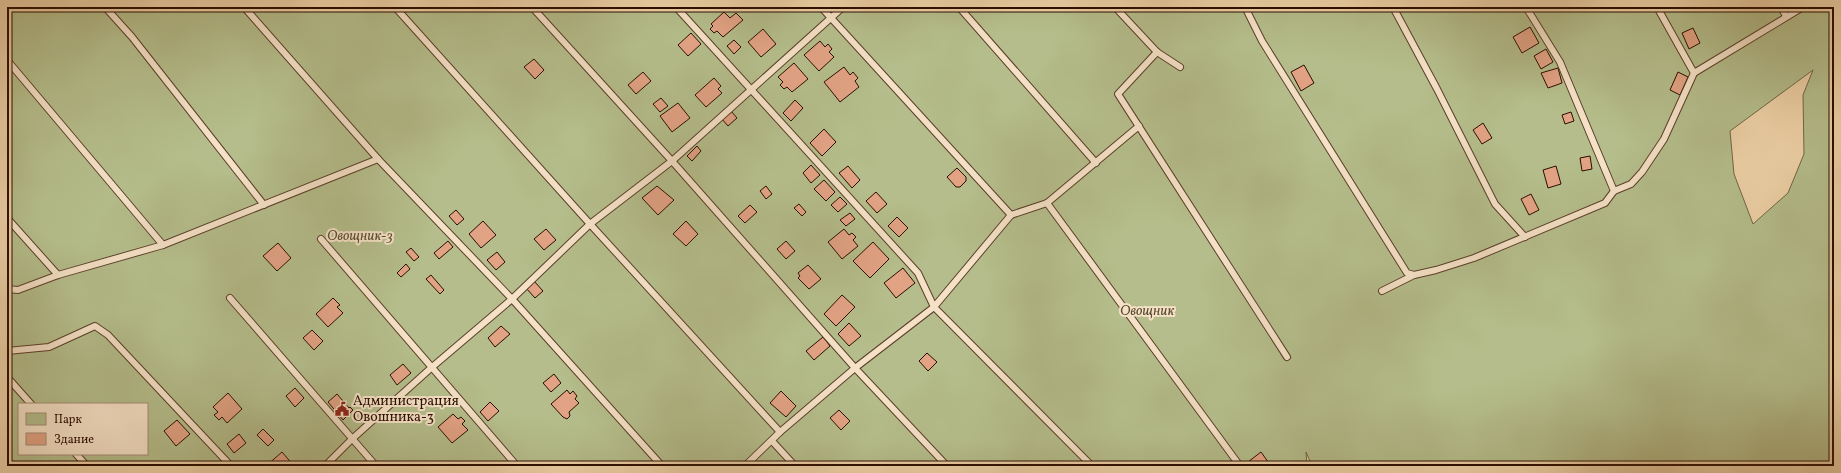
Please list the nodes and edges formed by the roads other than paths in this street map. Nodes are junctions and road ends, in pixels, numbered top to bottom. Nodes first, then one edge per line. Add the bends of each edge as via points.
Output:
1 (106, 7) edge
2 (244, 7) edge
3 (396, 7) edge
4 (532, 7) edge
5 (676, 7) edge
6 (821, 7) edge
7 (844, 7) edge
8 (960, 7) edge
9 (1115, 7) edge
10 (1245, 7) edge
11 (1393, 7) edge
12 (1526, 7) edge
13 (1657, 7) edge
14 (1781, 7) edge
15 (1803, 7) edge
16 (1786, 16) junction
17 (831, 18) junction
18 (1157, 52) junction
19 (7, 60) edge
20 (1180, 67) dead end
21 (1694, 73) junction
22 (751, 89) junction
23 (1139, 126) junction
24 (378, 159) junction
25 (672, 161) junction
26 (1096, 163) junction
27 (1614, 191) junction
28 (1047, 203) junction
29 (264, 205) junction
30 (1011, 215) junction
31 (7, 218) edge
32 (590, 224) junction
33 (1525, 237) junction
34 (321, 239) dead end
35 (163, 245) junction
36 (58, 275) junction
37 (1414, 275) junction
38 (7, 289) edge
39 (1382, 291) dead end
40 (230, 298) dead end
41 (512, 299) junction
42 (934, 307) junction
43 (7, 351) edge
44 (1287, 357) dead end
45 (431, 368) junction
46 (855, 368) junction
47 (7, 377) edge
48 (30, 403) edge
49 (780, 432) junction
50 (352, 439) junction
51 (772, 441) junction
52 (77, 455) edge
53 (87, 466) edge
54 (231, 466) edge
55 (325, 466) edge
56 (376, 466) edge
57 (517, 466) edge
58 (662, 466) edge
59 (745, 466) edge
60 (795, 466) edge
61 (947, 466) edge
62 (1092, 466) edge
63 (1240, 466) edge

1 - 29 lane
2 - 24 lane
3 - 32 lane
4 - 25 lane
5 - 22 lane
6 - 17 lane
7 - 17 lane
8 - 26 lane
9 - 18 lane
10 - 37 lane via 1262,42 1403,267 1407,273
11 - 33 lane via 1495,204
12 - 27 lane via 1560,62
13 - 21 lane
14 - 16 lane
15 - 16 lane
16 - 21 lane
17 - 22 lane
17 - 30 lane
18 - 20 lane
18 - 23 lane via 1118,94
19 - 35 lane
21 - 27 lane via 1664,139 1653,156 1631,184
22 - 25 lane
22 - 42 lane via 918,274
23 - 26 lane
23 - 44 lane
24 - 29 lane
24 - 41 lane
25 - 32 lane
25 - 46 lane
26 - 28 lane
27 - 33 lane via 1605,203
28 - 30 lane
28 - 63 lane
29 - 35 lane
30 - 42 lane
31 - 36 lane
32 - 41 lane
32 - 49 lane
33 - 37 lane via 1474,258
34 - 45 lane
35 - 36 lane
36 - 38 lane via 18,290
37 - 39 lane
40 - 50 lane
41 - 45 lane
41 - 58 lane
42 - 46 lane
42 - 62 lane
43 - 54 lane via 49,347 95,326 108,335
45 - 50 lane
45 - 57 lane
46 - 49 lane
46 - 61 lane
47 - 48 lane
49 - 51 lane
50 - 55 lane
50 - 56 lane
51 - 59 lane
51 - 60 lane
52 - 53 lane

